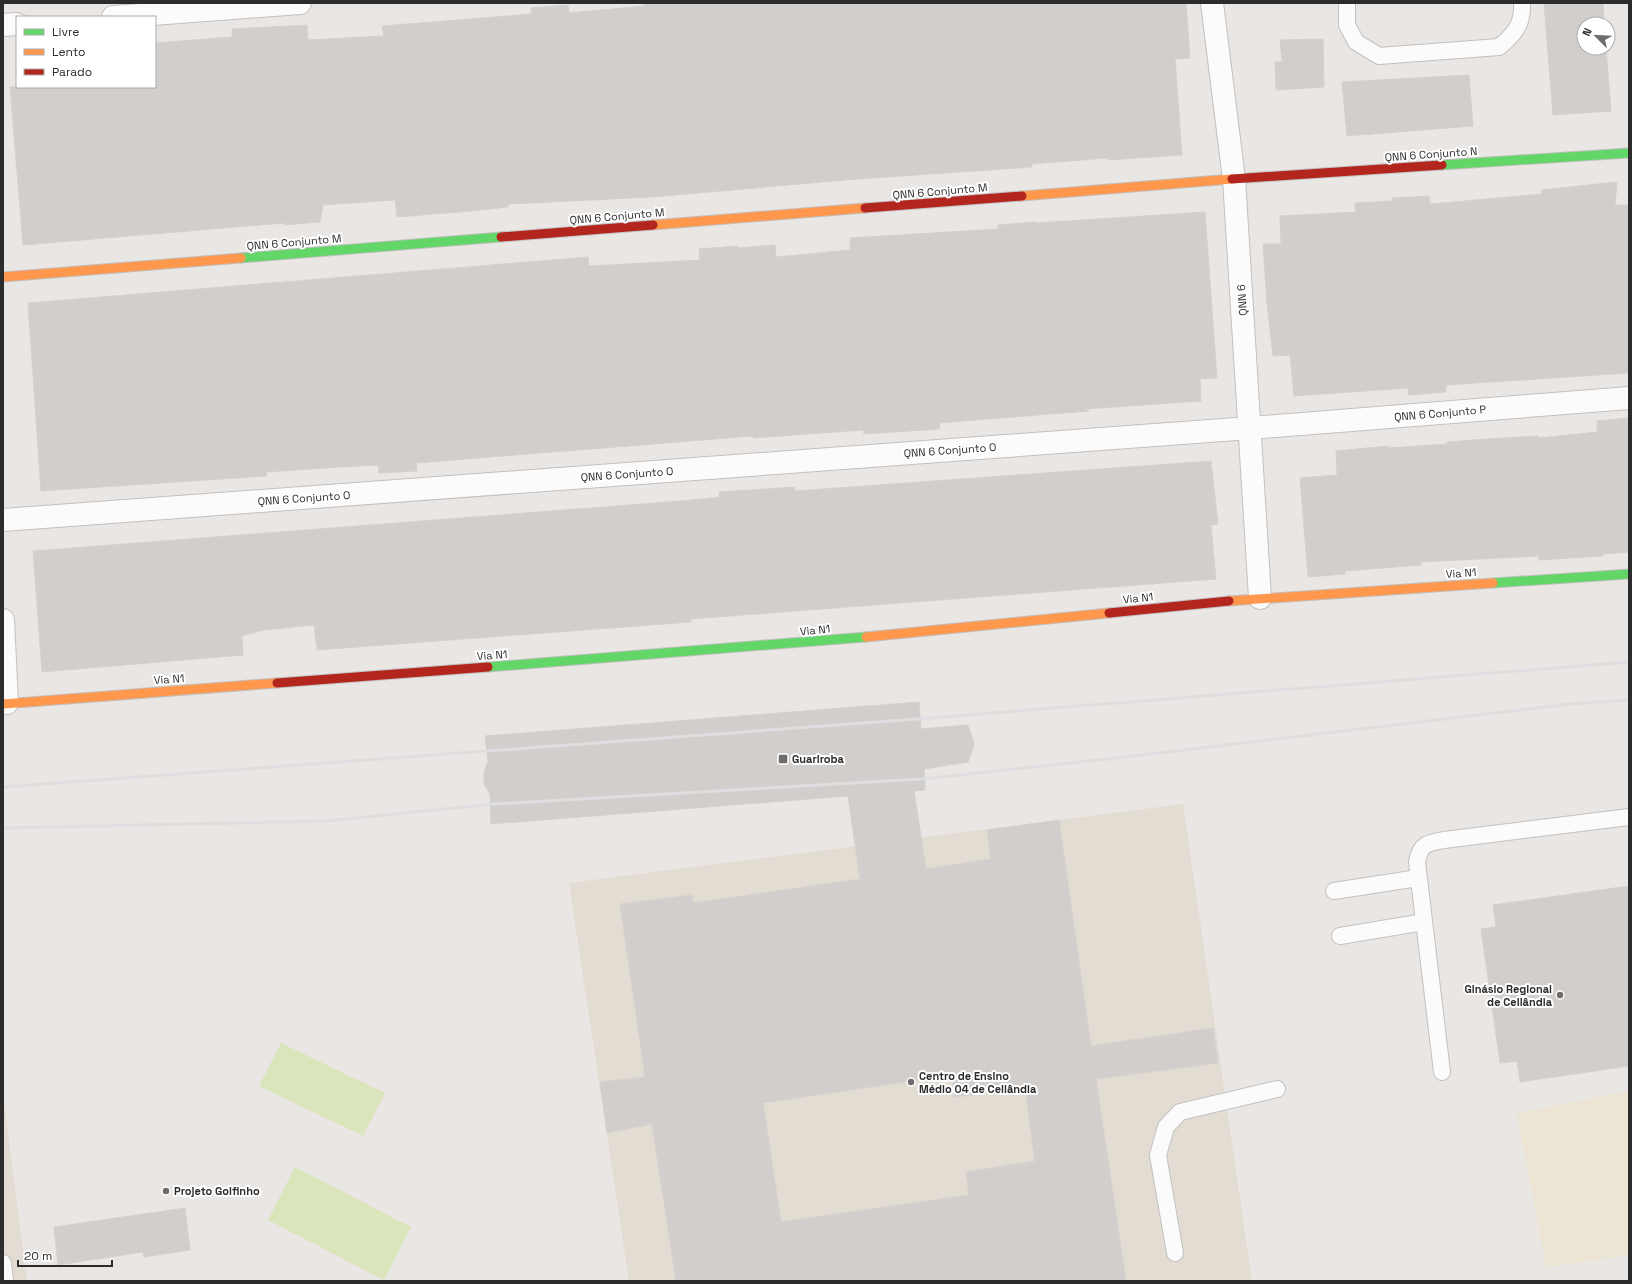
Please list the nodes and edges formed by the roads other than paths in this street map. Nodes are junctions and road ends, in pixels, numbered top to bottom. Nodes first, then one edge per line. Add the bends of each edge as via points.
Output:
1 (300, 3) edge
2 (1212, 3) edge
3 (1347, 3) edge
4 (1522, 3) edge
5 (126, 16) edge
6 (16, 24) edge
7 (3, 25) edge
8 (1629, 153) edge
9 (1234, 179) junction
10 (3, 278) edge
11 (1629, 398) edge
12 (1250, 428) junction
13 (3, 520) edge
14 (1629, 574) edge
15 (1260, 598) junction
16 (3, 620) edge
17 (5, 704) edge
18 (1629, 817) edge
19 (1418, 878) junction
20 (1334, 891) dead end
21 (1424, 922) junction
22 (1340, 936) dead end
23 (1442, 1072) dead end
24 (1277, 1089) dead end
25 (1175, 1253) dead end
26 (3, 1263) edge
27 (5, 1281) edge

1 - 5 street
2 - 9 street, QNN 6
3 - 4 lane via 1347,25 1356,42 1379,56 1499,47 1513,36 1523,17
6 - 7 street
8 - 9 street, QNN 6 Conjunto N
9 - 10 street, QNN 6 Conjunto M
9 - 12 street, QNN 6
11 - 12 street, QNN 6 Conjunto P
12 - 13 street, QNN 6 Conjunto O
12 - 15 street, QNN 6
14 - 15 street, Via N1
15 - 17 street, Via N1 via 807,643
16 - 17 street
18 - 19 lane via 1426,843 1418,853
19 - 20 lane
19 - 21 lane
21 - 22 lane
21 - 23 lane
24 - 25 lane via 1180,1112 1166,1127 1158,1154
26 - 27 lane

